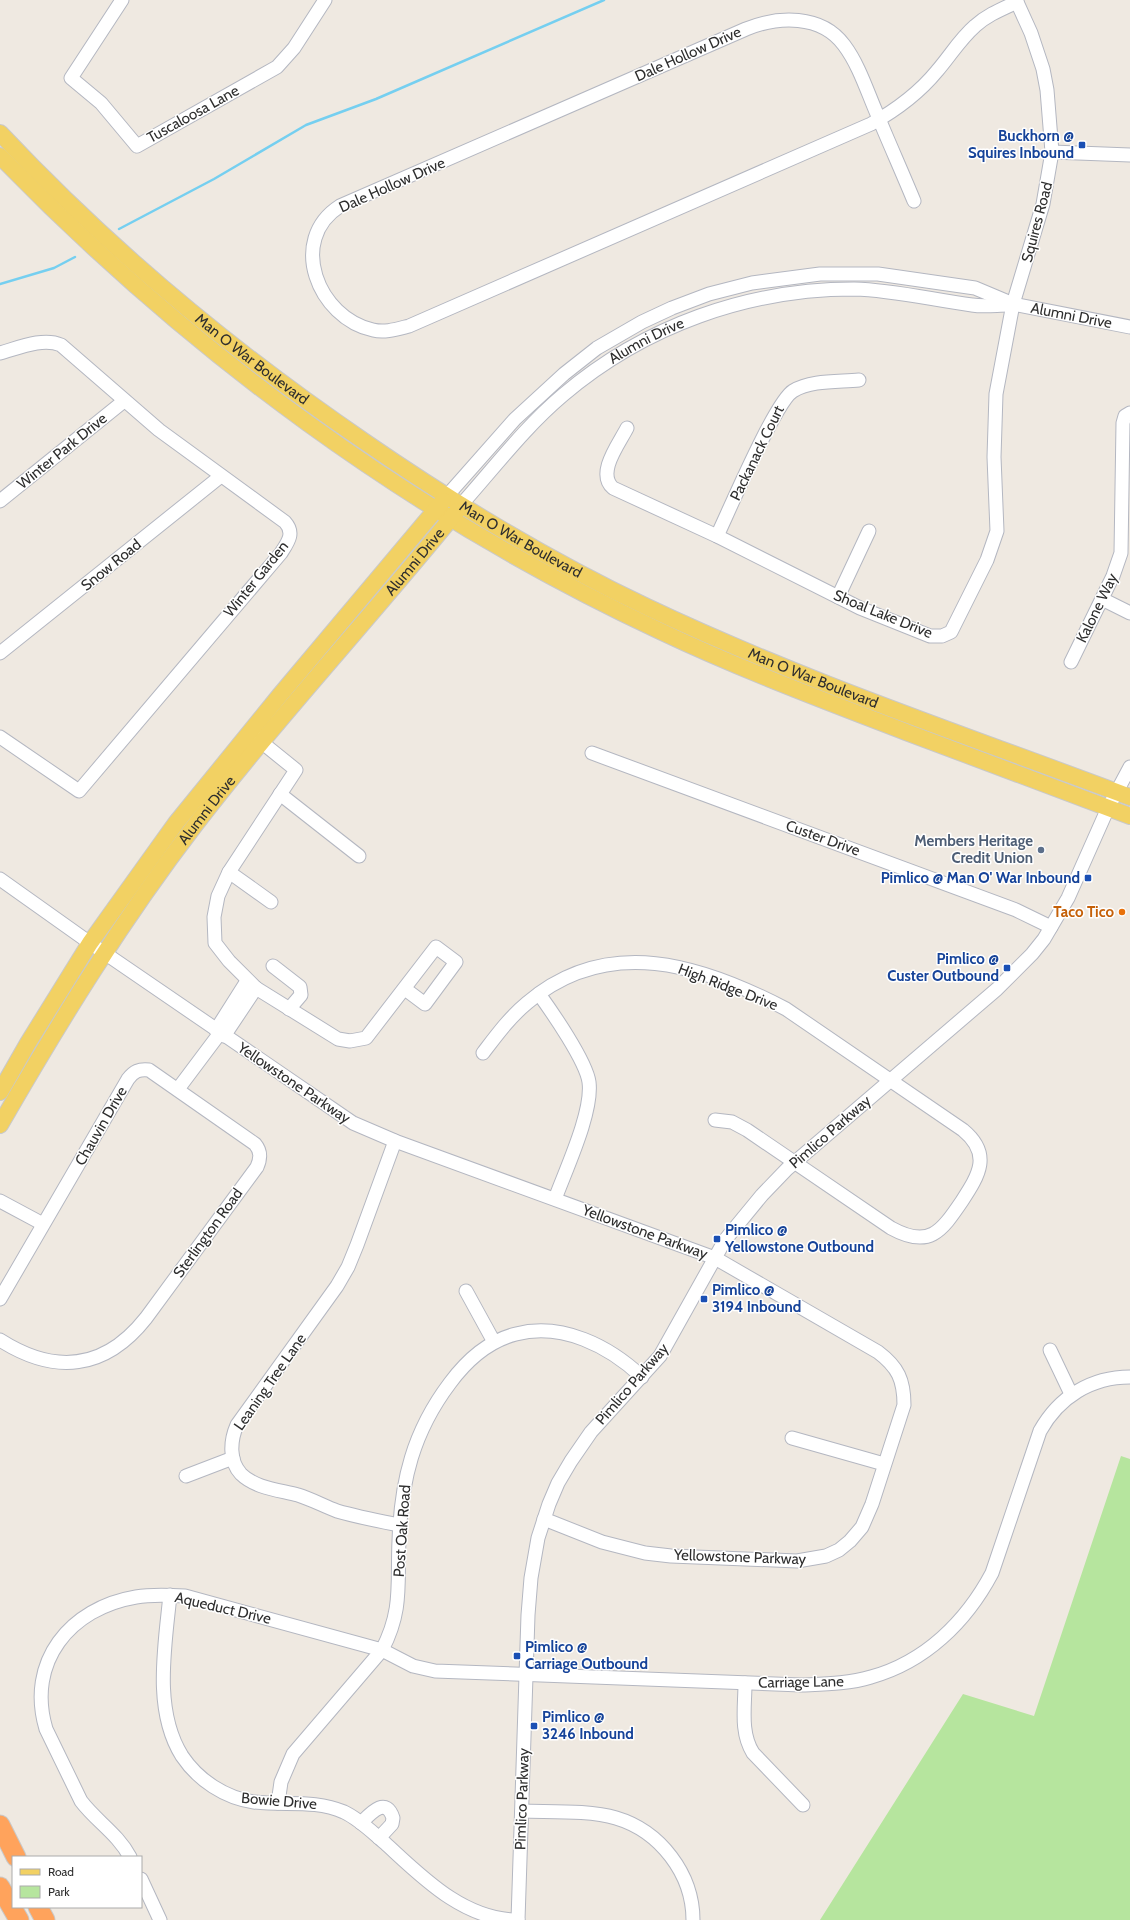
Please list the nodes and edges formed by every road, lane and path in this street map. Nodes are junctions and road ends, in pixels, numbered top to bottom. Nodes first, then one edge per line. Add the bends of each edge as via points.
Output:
1 (122, 0) edge
2 (325, 0) edge
3 (1016, 1) edge
4 (879, 119) junction
5 (0, 133) edge
6 (1052, 152) junction
7 (1130, 155) edge
8 (0, 156) edge
9 (914, 201) dead end
10 (1013, 304) junction
11 (1130, 327) edge
12 (0, 353) edge
13 (859, 380) dead end
14 (124, 401) junction
15 (1130, 412) edge
16 (627, 428) dead end
17 (221, 476) junction
18 (446, 497) junction
19 (0, 501) edge
20 (461, 505) junction
21 (435, 509) junction
22 (450, 519) junction
23 (869, 531) dead end
24 (717, 536) junction
25 (838, 597) junction
26 (1102, 599) junction
27 (1130, 613) edge
28 (0, 654) edge
29 (1071, 662) dead end
30 (249, 732) junction
31 (0, 737) edge
32 (262, 742) junction
33 (592, 753) dead end
34 (1130, 767) edge
35 (280, 794) junction
36 (1123, 795) edge
37 (1108, 808) junction
38 (1130, 816) edge
39 (359, 856) dead end
40 (229, 872) junction
41 (0, 879) edge
42 (271, 902) dead end
43 (1051, 927) junction
44 (90, 943) junction
45 (104, 952) junction
46 (273, 966) dead end
47 (252, 985) junction
48 (405, 989) dead end
49 (539, 994) junction
50 (289, 1009) junction
51 (220, 1033) junction
52 (483, 1053) dead end
53 (890, 1079) junction
54 (178, 1089) junction
55 (0, 1092) edge
56 (715, 1120) dead end
57 (0, 1124) edge
58 (395, 1141) junction
59 (795, 1162) junction
60 (555, 1199) junction
61 (0, 1201) edge
62 (43, 1224) junction
63 (715, 1258) junction
64 (466, 1291) dead end
65 (0, 1299) edge
66 (0, 1340) edge
67 (494, 1342) junction
68 (1050, 1350) dead end
69 (642, 1377) junction
70 (1130, 1377) edge
71 (1071, 1394) junction
72 (792, 1438) dead end
73 (233, 1458) junction
74 (884, 1464) junction
75 (186, 1476) dead end
76 (544, 1519) junction
77 (400, 1525) junction
78 (170, 1595) junction
79 (382, 1650) junction
80 (527, 1675) junction
81 (745, 1683) junction
82 (278, 1803) junction
83 (803, 1805) dead end
84 (522, 1810) junction
85 (361, 1823) junction
86 (0, 1825) edge
87 (379, 1838) junction
88 (0, 1842) edge
89 (16, 1856) edge
90 (129, 1856) edge
91 (12, 1862) edge
92 (142, 1881) edge
93 (0, 1887) edge
94 (0, 1908) edge
95 (12, 1908) edge
96 (12, 1908) edge
97 (39, 1908) edge
98 (7, 1920) edge
99 (19, 1920) edge
100 (45, 1920) edge
101 (160, 1920) edge
102 (518, 1920) edge
103 (693, 1920) edge

1 - 2 street, Tuscaloosa Lane via 71,78 101,104 136,146 277,67 294,48
3 - 4 street, Dale Hollow Drive via 975,26 918,91
3 - 6 street, Squires Road via 1031,33 1043,69
4 - 4 street, Dale Hollow Drive via 851,54 835,36 824,28 796,20 764,22 340,206 319,229 312,254 315,278 331,303 352,322 375,331 390,331 409,326
4 - 9 street
5 - 18 main road, Man O War Boulevard via 97,230 206,325 327,417
6 - 7 street
6 - 10 street, Squires Road via 1043,204
8 - 21 main road, Man O War Boulevard via 98,252 223,360 321,434
10 - 11 street, Alumni Drive
10 - 18 street, Alumni Drive via 975,288 859,274 820,274 769,280 709,294 642,322 586,356 514,419
10 - 20 street, Alumni Drive via 974,306 873,290 810,291 739,303 691,319 633,346 562,395 525,432
10 - 25 street, Shoal Lake Drive via 999,372 994,413 997,531 987,560 954,628 948,634 930,636
12 - 14 street, Winter Garden via 45,342 56,343 68,350
13 - 24 street, Packanack Court via 817,383 788,394 776,413
14 - 17 street, Winter Garden
14 - 19 street, Winter Park Drive
15 - 26 street, Kalone Way via 1125,416 1123,423 1121,553
16 - 24 street, Shoal Lake Drive via 607,469 608,484
17 - 28 street, Snow Road
17 - 31 street, Winter Garden via 288,526 290,537 276,559 79,791
18 - 20 main road, Man O War Boulevard
18 - 21 main road, Alumni Drive
20 - 22 main road, Alumni Drive
20 - 36 main road, Man O War Boulevard via 616,592 732,646
21 - 22 main road, Man O War Boulevard
21 - 30 main road, Alumni Drive
22 - 32 main road, Alumni Drive
22 - 37 main road, Man O War Boulevard via 599,602 723,660 811,696
23 - 25 street
24 - 25 street, Shoal Lake Drive
26 - 27 street
26 - 29 street, Kalone Way
30 - 32 street
30 - 44 main road, Alumni Drive via 176,823
32 - 35 street via 296,770
32 - 45 main road, Alumni Drive via 190,831
33 - 43 street, Custer Drive via 1016,910
34 - 36 street, Pimlico Parkway
35 - 39 street
35 - 40 street
36 - 37 street, Pimlico Parkway
37 - 38 main road, Man O War Boulevard
37 - 43 street, Pimlico Parkway via 1080,874
40 - 42 street
40 - 47 street via 218,896 214,917 215,942
41 - 44 street, Yellowstone Parkway
43 - 53 street, Pimlico Parkway via 1013,975
44 - 45 street, Yellowstone Parkway
44 - 55 main road, Alumni Drive
45 - 51 street, Yellowstone Parkway
45 - 57 main road, Alumni Drive
46 - 50 street via 300,987 301,995
47 - 50 street
47 - 51 street
48 - 50 street via 366,1038 350,1041 338,1039
49 - 52 street, High Ridge Drive via 514,1014
49 - 53 street, High Ridge Drive via 563,978 597,966 641,962 672,965 714,978 773,1002
49 - 60 street via 583,1064 589,1081 587,1112
51 - 54 street
51 - 58 street, Yellowstone Parkway via 339,1115
53 - 59 street, Pimlico Parkway
53 - 59 street, High Ridge Drive via 972,1137 980,1152 980,1166 975,1182 946,1224 938,1231 921,1237 903,1235
54 - 62 street, Chauvin Drive via 149,1070 138,1070 131,1075
54 - 66 street, Sterlington Road via 255,1144 260,1154 257,1166 127,1341 103,1355 87,1360 56,1362 27,1355
56 - 59 street, High Ridge Drive via 732,1122
58 - 60 street, Yellowstone Parkway
58 - 73 street, Leaning Tree Lane via 348,1267 329,1300 237,1426 232,1439
59 - 63 street, Pimlico Parkway via 762,1195 725,1240
60 - 63 street, Yellowstone Parkway
61 - 62 street
62 - 65 street, Chauvin Drive
63 - 69 street, Pimlico Parkway via 671,1339
63 - 74 street, Yellowstone Parkway via 878,1352 897,1369 904,1393 904,1405
64 - 67 street
67 - 69 street, Post Oak Road via 529,1330 560,1332 612,1353
67 - 77 street, Post Oak Road via 471,1359 457,1374 429,1415 414,1446 405,1478
68 - 71 street
69 - 76 street, Pimlico Parkway via 607,1413 579,1448 558,1483
70 - 71 street, Carriage Lane via 1107,1379
71 - 81 street, Carriage Lane via 1051,1414 1040,1431 992,1573 977,1600 949,1632 912,1659 870,1678 822,1684
72 - 74 street
73 - 75 street
73 - 77 street, Leaning Tree Lane via 242,1474 255,1484 300,1496 338,1511
74 - 76 street, Yellowstone Parkway via 862,1527 839,1550 814,1559 790,1561 645,1553 602,1542
76 - 80 street, Pimlico Parkway via 531,1578
77 - 79 street, Post Oak Road via 397,1608 390,1635
78 - 79 street, Aqueduct Drive via 199,1600
78 - 82 street, Bowie Drive via 164,1685 168,1718 182,1755 192,1769 218,1790 254,1802
78 - 90 street, Aqueduct Drive via 121,1600 78,1621 50,1656 41,1691 46,1729 72,1787 88,1810 117,1838
79 - 80 street, Carriage Lane via 413,1666 435,1671
79 - 82 street, Post Oak Road via 293,1754 281,1782
80 - 81 street, Carriage Lane
80 - 84 street, Pimlico Parkway
81 - 83 street via 744,1732 748,1745
82 - 85 street, Bowie Drive via 324,1805
84 - 102 street, Pimlico Parkway
84 - 103 street via 607,1816 639,1828 666,1849 678,1865 691,1898
85 - 87 street, Bowie Drive
85 - 87 street via 375,1809 388,1809 393,1818 392,1824
86 - 89 highway
87 - 102 street, Bowie Drive via 427,1882 451,1900 490,1916
88 - 91 highway
92 - 101 street
93 - 95 highway
94 - 98 highway
96 - 99 highway
97 - 100 highway

